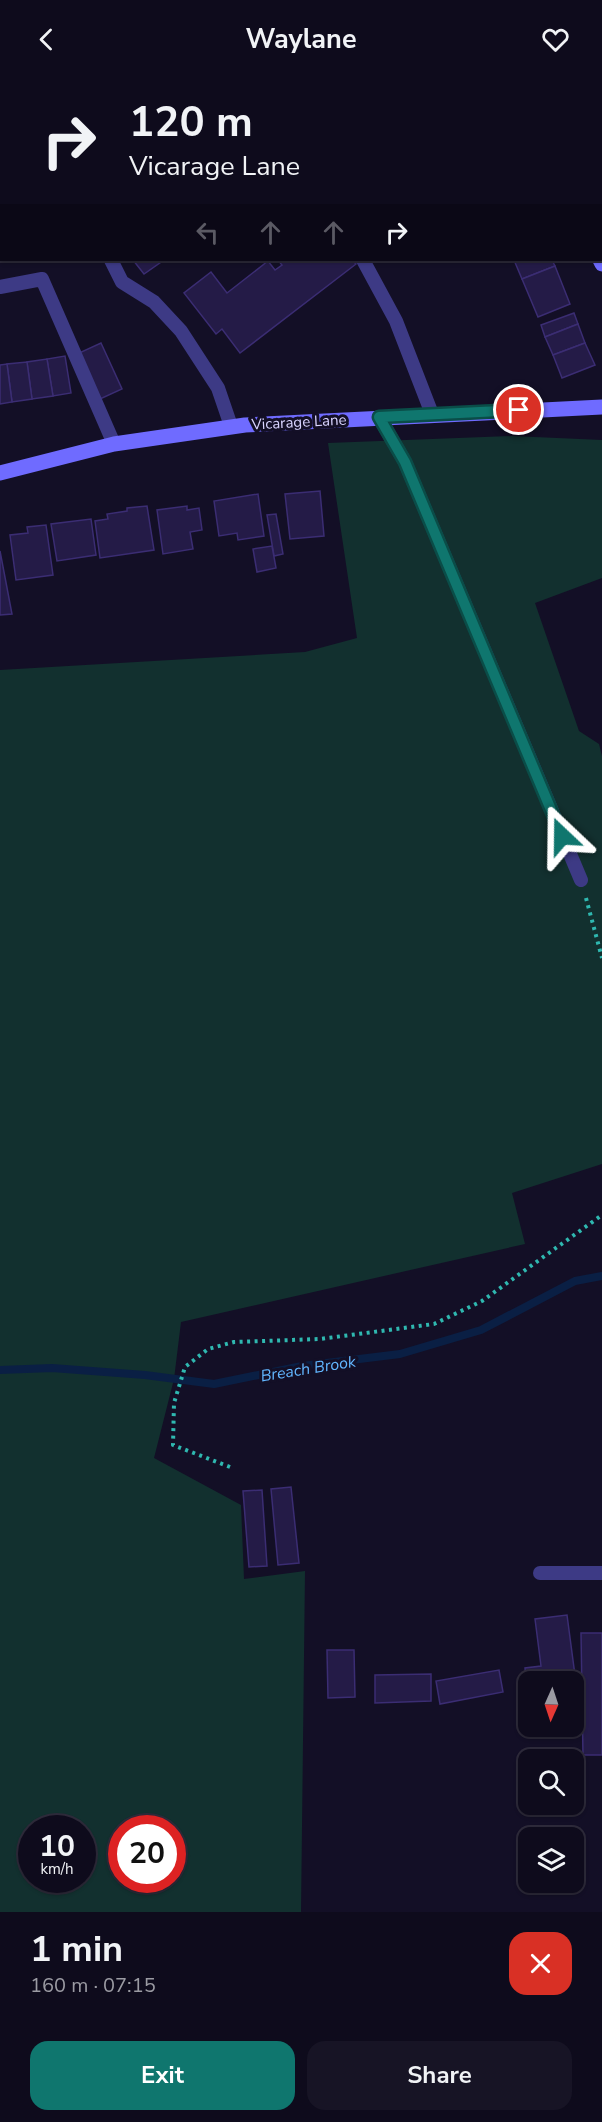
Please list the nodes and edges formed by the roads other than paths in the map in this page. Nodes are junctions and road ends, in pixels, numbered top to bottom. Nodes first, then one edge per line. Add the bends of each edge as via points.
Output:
1 (112, 261) edge
2 (364, 261) edge
3 (0, 287) edge
4 (602, 407) edge
5 (432, 414) junction
6 (379, 417) junction
7 (231, 426) junction
8 (114, 444) junction
9 (0, 472) edge
10 (580, 880) road end
11 (540, 1573) dead end
12 (602, 1573) edge

1 - 7 lane via 122,282 154,302 181,331 218,388
2 - 5 lane via 396,321
3 - 8 lane via 42,279
4 - 5 street, Vicarage Lane
5 - 6 street, Vicarage Lane
6 - 7 street, Vicarage Lane
6 - 10 lane via 405,462
7 - 8 street, Vicarage Lane
8 - 9 street, Vicarage Lane
11 - 12 lane

